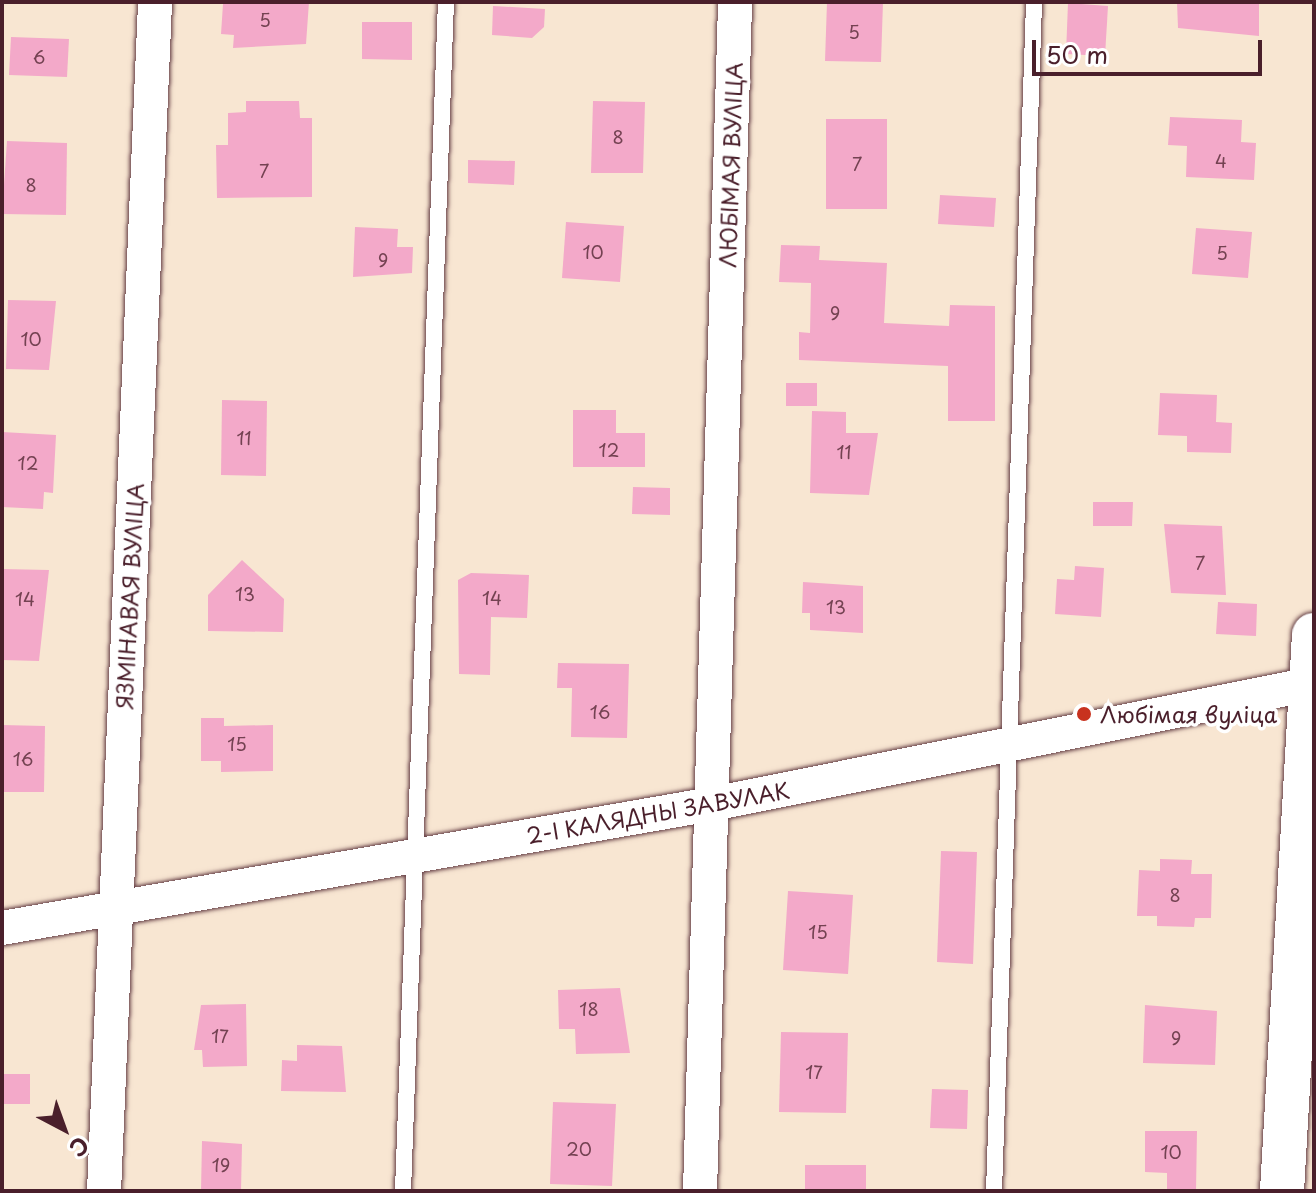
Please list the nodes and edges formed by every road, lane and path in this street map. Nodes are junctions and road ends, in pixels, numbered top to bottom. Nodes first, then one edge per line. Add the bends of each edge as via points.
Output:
1 (155, 2) edge
2 (446, 2) edge
3 (735, 2) edge
4 (1034, 2) edge
5 (1314, 635) edge
6 (1311, 684) junction
7 (1005, 747) junction
8 (712, 804) junction
9 (414, 853) junction
10 (114, 908) junction
11 (2, 928) edge
12 (104, 1191) edge
13 (403, 1191) edge
14 (700, 1191) edge
15 (994, 1191) edge
16 (1282, 1191) edge

1 - 10 street, ЯЗМІНАВАЯ ВУЛІЦА via 149,251
2 - 9 lane
3 - 8 street, ЛЮБІМАЯ ВУЛІЦА
4 - 7 lane
5 - 6 street
6 - 7 street, 2-І КАЛЯДНЫ ЗАВУЛАК
6 - 16 street
7 - 8 street, 2-І КАЛЯДНЫ ЗАВУЛАК
7 - 15 lane
8 - 9 street, 2-І КАЛЯДНЫ ЗАВУЛАК
8 - 14 street, ЛЮБІМАЯ ВУЛІЦА
9 - 10 street, 2-І КАЛЯДНЫ ЗАВУЛАК
9 - 13 lane
10 - 11 street, 2-І КАЛЯДНЫ ЗАВУЛАК
10 - 12 street, ЯЗМІНАВАЯ ВУЛІЦА

